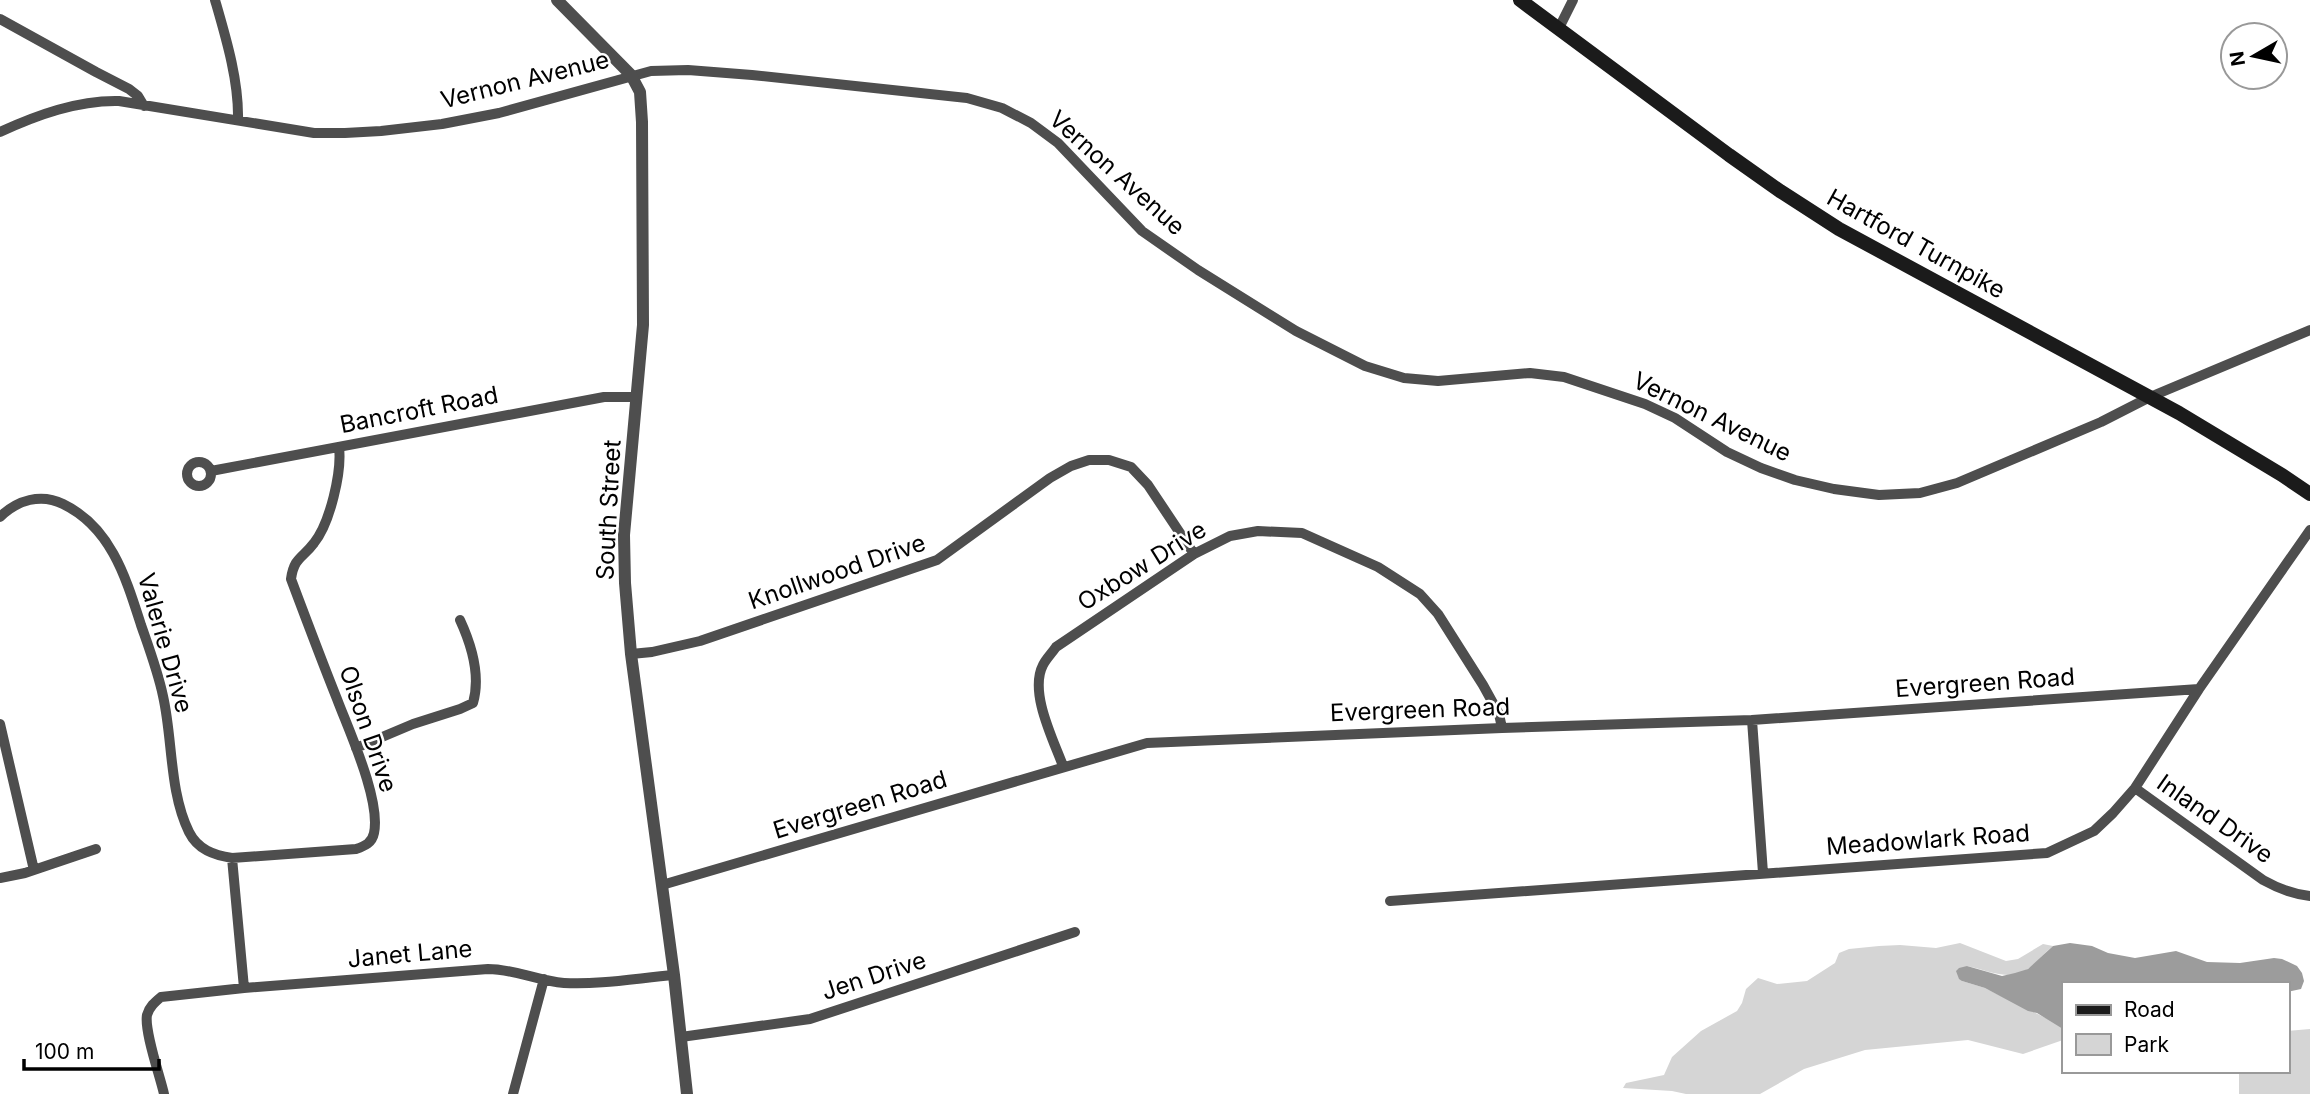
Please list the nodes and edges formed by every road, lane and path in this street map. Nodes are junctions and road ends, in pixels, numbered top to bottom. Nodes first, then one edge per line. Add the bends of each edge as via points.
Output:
1 (215, 0) edge
2 (557, 0) edge
3 (1520, 0) edge
4 (1573, 0) edge
5 (0, 19) edge
6 (1559, 28) junction
7 (631, 75) junction
8 (144, 106) junction
9 (238, 120) junction
10 (0, 132) edge
11 (2310, 330) edge
12 (636, 397) junction
13 (2150, 397) junction
14 (339, 447) junction
15 (211, 471) dead end
16 (2310, 494) edge
17 (0, 517) edge
18 (2310, 530) edge
19 (1195, 554) junction
20 (460, 620) dead end
21 (631, 654) junction
22 (2199, 688) junction
23 (1752, 720) junction
24 (0, 724) edge
25 (1502, 728) junction
26 (356, 748) junction
27 (1063, 766) junction
28 (2135, 788) junction
29 (96, 849) dead end
30 (232, 858) junction
31 (34, 870) junction
32 (1763, 873) junction
33 (0, 878) edge
34 (662, 885) junction
35 (2310, 896) edge
36 (1390, 901) dead end
37 (1075, 932) dead end
38 (674, 975) junction
39 (544, 979) junction
40 (244, 988) junction
41 (681, 1037) junction
42 (164, 1094) edge
43 (513, 1094) edge
44 (687, 1094) edge

1 - 9 street via 239,104
2 - 7 street, South Street
3 - 6 main road, Hartford Turnpike
4 - 6 street
5 - 8 street via 129,89
6 - 13 main road, Hartford Turnpike via 1729,155 1839,229
7 - 9 street, Vernon Avenue via 499,113 381,131 314,133
7 - 12 street, South Street via 640,92 642,122 643,325
7 - 13 street, Vernon Avenue via 688,70 752,75 967,98 1002,108 1058,143 1142,231 1296,331 1365,366 1404,378 1438,381 1530,373 1564,377 1645,404 1761,468 1834,489 1880,495 1957,483
8 - 9 street, Vernon Avenue
8 - 10 street, Vernon Avenue via 98,101 41,115
11 - 13 street, Vernon Avenue
12 - 14 street, Bancroft Road via 604,397
12 - 21 street, South Street via 624,535
13 - 16 main road, Hartford Turnpike
14 - 15 street, Bancroft Road
14 - 26 street, Olson Drive via 329,512 315,542 296,559 290,579
17 - 30 street, Valerie Drive via 27,499 53,499 79,512 119,561 163,696 182,813 200,847
18 - 22 street, Meadowlark Road
19 - 21 street, Knollwood Drive via 1131,467 1089,460 1050,478 937,560 700,641
19 - 25 street, Oxbow Drive via 1230,536 1283,531 1302,533 1378,567 1420,594 1438,614 1483,685
19 - 27 street, Oxbow Drive via 1056,647 1042,667 1038,688 1042,709
20 - 26 street via 472,647 477,689 473,703
21 - 34 street, South Street
22 - 23 street, Evergreen Road
22 - 28 street, Meadowlark Road
23 - 25 street, Evergreen Road
23 - 32 street
24 - 31 street
25 - 27 street, Evergreen Road via 1147,743
26 - 30 street, Olson Drive via 375,821 369,844 356,849
27 - 34 street, Evergreen Road
28 - 32 street, Meadowlark Road via 2094,831 2047,853
28 - 35 street, Inland Drive via 2263,880 2287,892
29 - 31 street
30 - 40 street
31 - 33 street
32 - 36 street, Meadowlark Road
34 - 38 street, South Street
37 - 41 street, Jen Drive via 810,1019
38 - 39 street, Janet Lane via 589,983
38 - 41 street, South Street
39 - 40 street, Janet Lane via 488,969
39 - 43 street
40 - 42 street, Janet Lane via 161,998 151,1006 148,1030
41 - 44 street, South Street

